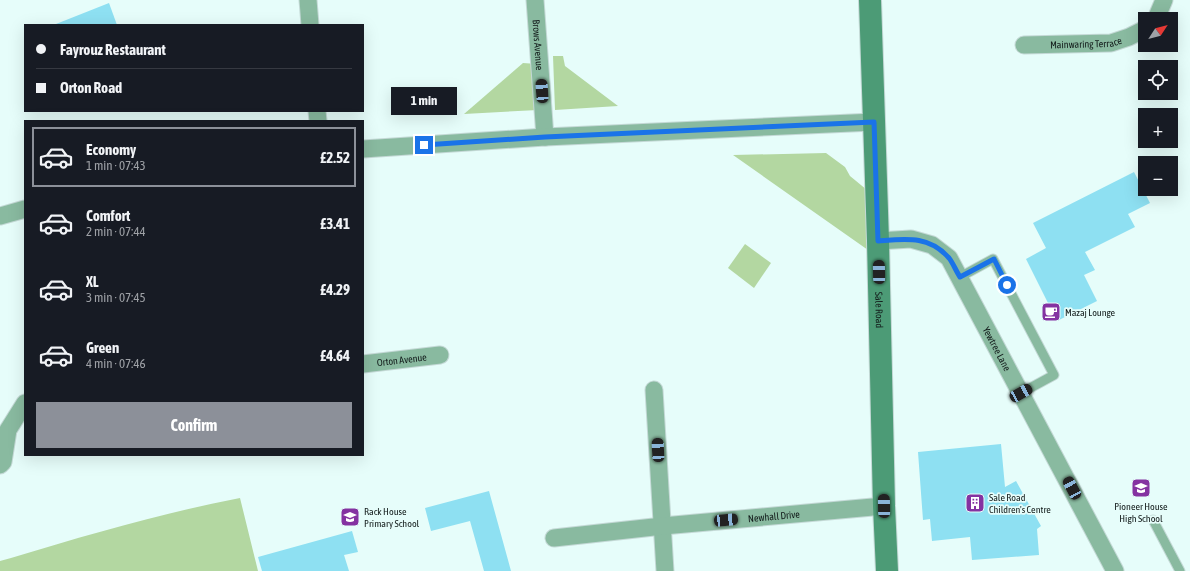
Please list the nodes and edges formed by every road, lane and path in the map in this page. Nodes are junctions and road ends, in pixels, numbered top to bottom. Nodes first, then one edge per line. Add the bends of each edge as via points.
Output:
1 (308, 0) edge
2 (535, 0) edge
3 (870, 0) edge
4 (1164, 0) edge
5 (1159, 12) edge
6 (310, 24) edge
7 (1138, 32) edge
8 (1024, 45) dead end
9 (874, 122) junction
10 (545, 137) junction
11 (364, 149) edge
12 (24, 212) edge
13 (0, 216) edge
14 (878, 241) junction
15 (960, 277) junction
16 (440, 355) dead end
17 (364, 364) edge
18 (654, 390) dead end
19 (1021, 393) junction
20 (24, 405) edge
21 (0, 465) edge
22 (884, 506) junction
23 (1153, 520) dead end
24 (663, 526) junction
25 (554, 538) dead end
26 (665, 571) edge
27 (887, 571) edge
28 (1116, 571) edge
29 (1180, 571) edge

1 - 6 street
2 - 10 street, Brows Avenue
3 - 9 main road, Sale Road
4 - 5 street
7 - 8 street, Mainwaring Terrace via 1111,43
9 - 10 street
9 - 14 main road, Sale Road
10 - 11 street
12 - 13 street
14 - 15 street, Yewtree Lane via 912,239 932,245 949,258
14 - 22 main road, Sale Road
15 - 19 street, Yewtree Lane
15 - 19 lane via 994,259 1054,375
16 - 17 street, Orton Avenue
18 - 24 street
19 - 28 street, Yewtree Lane
20 - 21 street via 8,430 3,462
22 - 24 street, Newhall Drive
22 - 27 main road, Sale Road
23 - 29 lane
24 - 25 street, Newhall Drive
24 - 26 street

